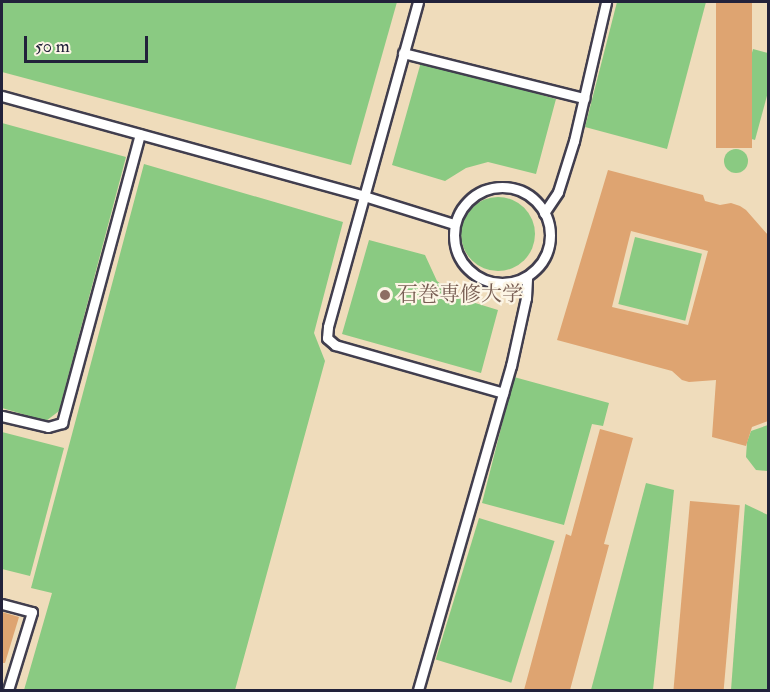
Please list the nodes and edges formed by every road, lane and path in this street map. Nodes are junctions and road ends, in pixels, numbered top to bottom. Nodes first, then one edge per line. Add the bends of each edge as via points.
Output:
1 (418, 2) edge
2 (606, 2) edge
3 (404, 53) junction
4 (2, 96) edge
5 (584, 98) junction
6 (140, 134) junction
7 (364, 196) junction
8 (544, 213) junction
9 (454, 224) junction
10 (526, 277) junction
11 (503, 393) junction
12 (2, 416) edge
13 (2, 604) edge
14 (8, 690) edge
15 (418, 690) edge

1 - 3 lane
2 - 5 lane
3 - 5 lane
3 - 7 lane
4 - 6 lane
5 - 8 lane via 558,192
6 - 7 lane
6 - 12 lane via 62,423 48,427
7 - 9 lane
7 - 11 lane via 327,338 335,345
8 - 9 lane via 526,194 511,188 493,188 468,200
8 - 10 lane via 550,233 548,250
9 - 10 lane via 455,249 471,273 497,284
10 - 11 lane via 526,298
11 - 15 lane
13 - 14 lane via 32,612

